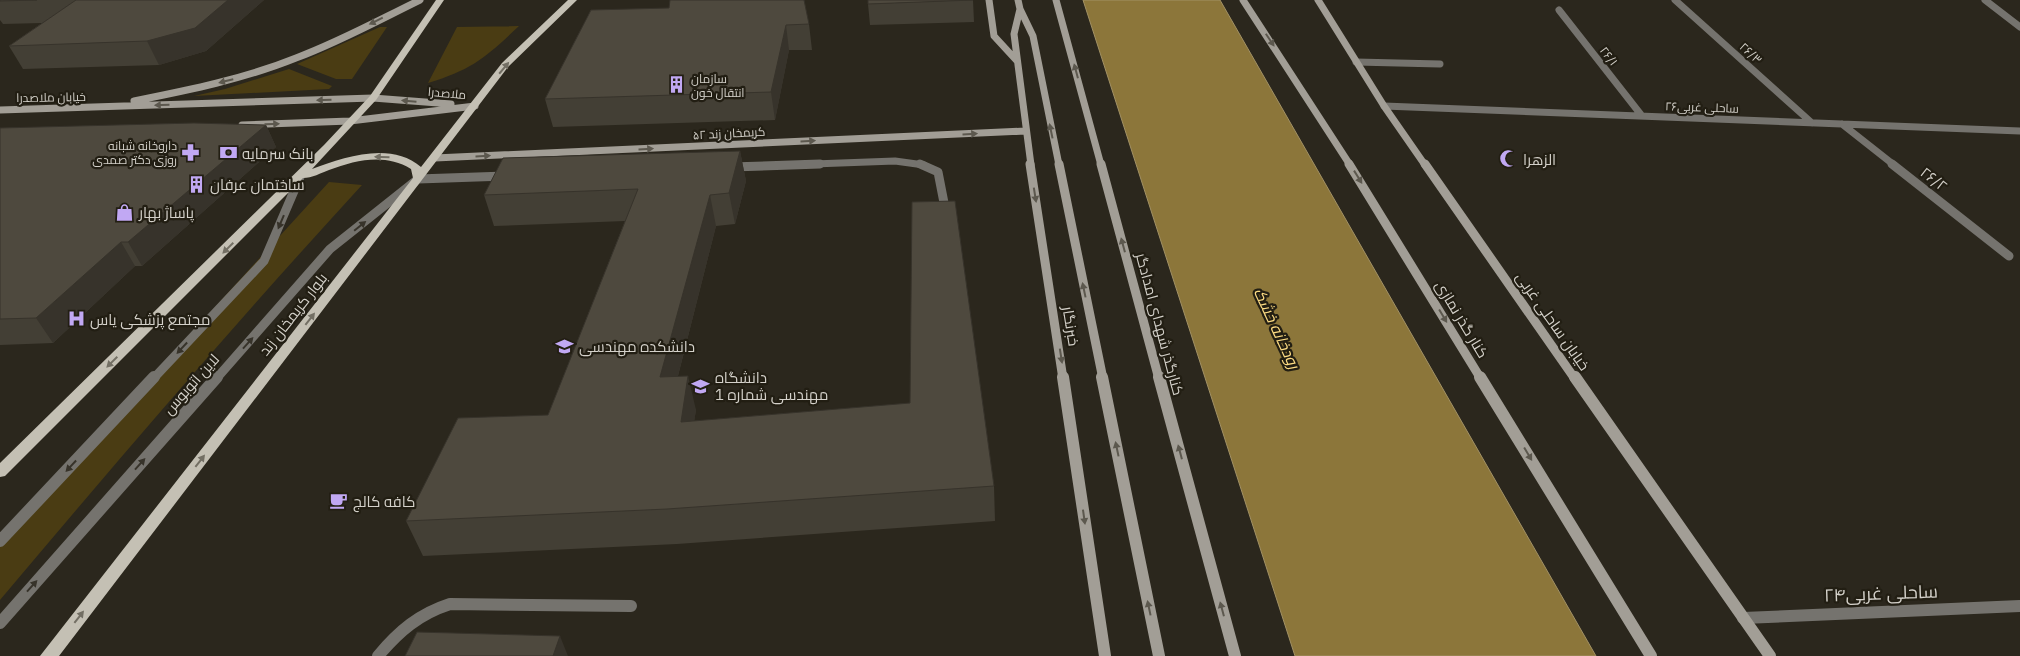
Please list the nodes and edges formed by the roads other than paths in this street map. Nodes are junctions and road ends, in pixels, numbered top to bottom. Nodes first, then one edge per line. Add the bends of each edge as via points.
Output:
1 (420, 0) edge
2 (440, 0) edge
3 (573, 0) edge
4 (989, 0) edge
5 (1056, 0) edge
6 (1243, 0) edge
7 (1318, 0) edge
8 (1675, 0) edge
9 (1985, 0) edge
10 (1019, 4) edge
11 (1559, 10) dead end
12 (2020, 27) edge
13 (1017, 61) junction
14 (1356, 62) junction
15 (1440, 64) dead end
16 (373, 98) junction
17 (475, 106) junction
18 (1384, 106) junction
19 (103, 107) junction
20 (0, 110) edge
21 (1642, 116) junction
22 (350, 121) junction
23 (1812, 123) junction
24 (1842, 124) junction
25 (234, 125) edge
26 (1026, 131) junction
27 (2020, 131) edge
28 (435, 158) junction
29 (719, 168) edge
30 (512, 176) edge
31 (300, 177) junction
32 (418, 179) junction
33 (946, 213) edge
34 (2009, 256) dead end
35 (0, 472) edge
36 (0, 542) edge
37 (631, 606) dead end
38 (2020, 606) edge
39 (1743, 618) junction
40 (0, 623) edge
41 (49, 656) edge
42 (378, 656) edge
43 (1105, 656) edge
44 (1159, 656) edge
45 (1235, 656) edge
46 (1651, 656) edge
47 (1770, 656) edge

1 -> 19 main road via 283,63 201,87
2 - 16 main road
17 -> 3 main road, بلوار کریمخان زند via 505,66
4 - 13 main road via 994,36
45 -> 5 main road, کنارگذر شهدای امدادگر
6 -> 46 main road, کنار گذر نمازی via 1354,171
7 - 14 main road, خیابان ساحلی غربی
8 - 23 street, ۲۶/۳
9 - 12 street
10 - 13 main road, خبرنگار via 1014,34
44 -> 10 main road via 1032,36
11 - 21 street, ۲۶/۱
13 - 26 main road, خبرنگار
14 - 15 street
14 - 18 main road, خیابان ساحلی غربی
17 -> 16 main road, ملاصدرا
16 -> 19 main road, ملاصدرا
16 - 22 main road
17 - 22 main road, ملاصدرا
17 - 28 main road, بلوار کریمخان زند
18 - 21 street, ساحلی غربی۲۶
18 - 39 main road, خیابان ساحلی غربی
19 - 20 main road, خیابان ملاصدرا
21 - 23 street, ساحلی غربی۲۶
25 -> 22 main road, ملاصدرا
22 - 31 main road
23 - 24 street, ساحلی غربی۲۶
24 - 27 street, ساحلی غربی۲۶
24 - 34 street, ۲۶/۲
28 -> 26 main road, کریمخان زند ۵۲
26 -> 43 main road, خبرنگار
28 - 32 main road, بلوار کریمخان زند
29 - 33 street via 895,161 922,164 938,172
30 - 32 street
32 -> 31 main road via 416,168 406,160 380,156 350,160
31 -> 35 main road
31 -> 36 street, لاین اتوبوس via 264,261
40 -> 32 street, لاین اتوبوس via 330,250
41 -> 32 main road, بلوار کریمخان زند
37 - 42 street via 450,604 429,609 402,626
38 - 39 street, ساحلی غربی۲۴
39 - 47 main road, خیابان ساحلی غربی

